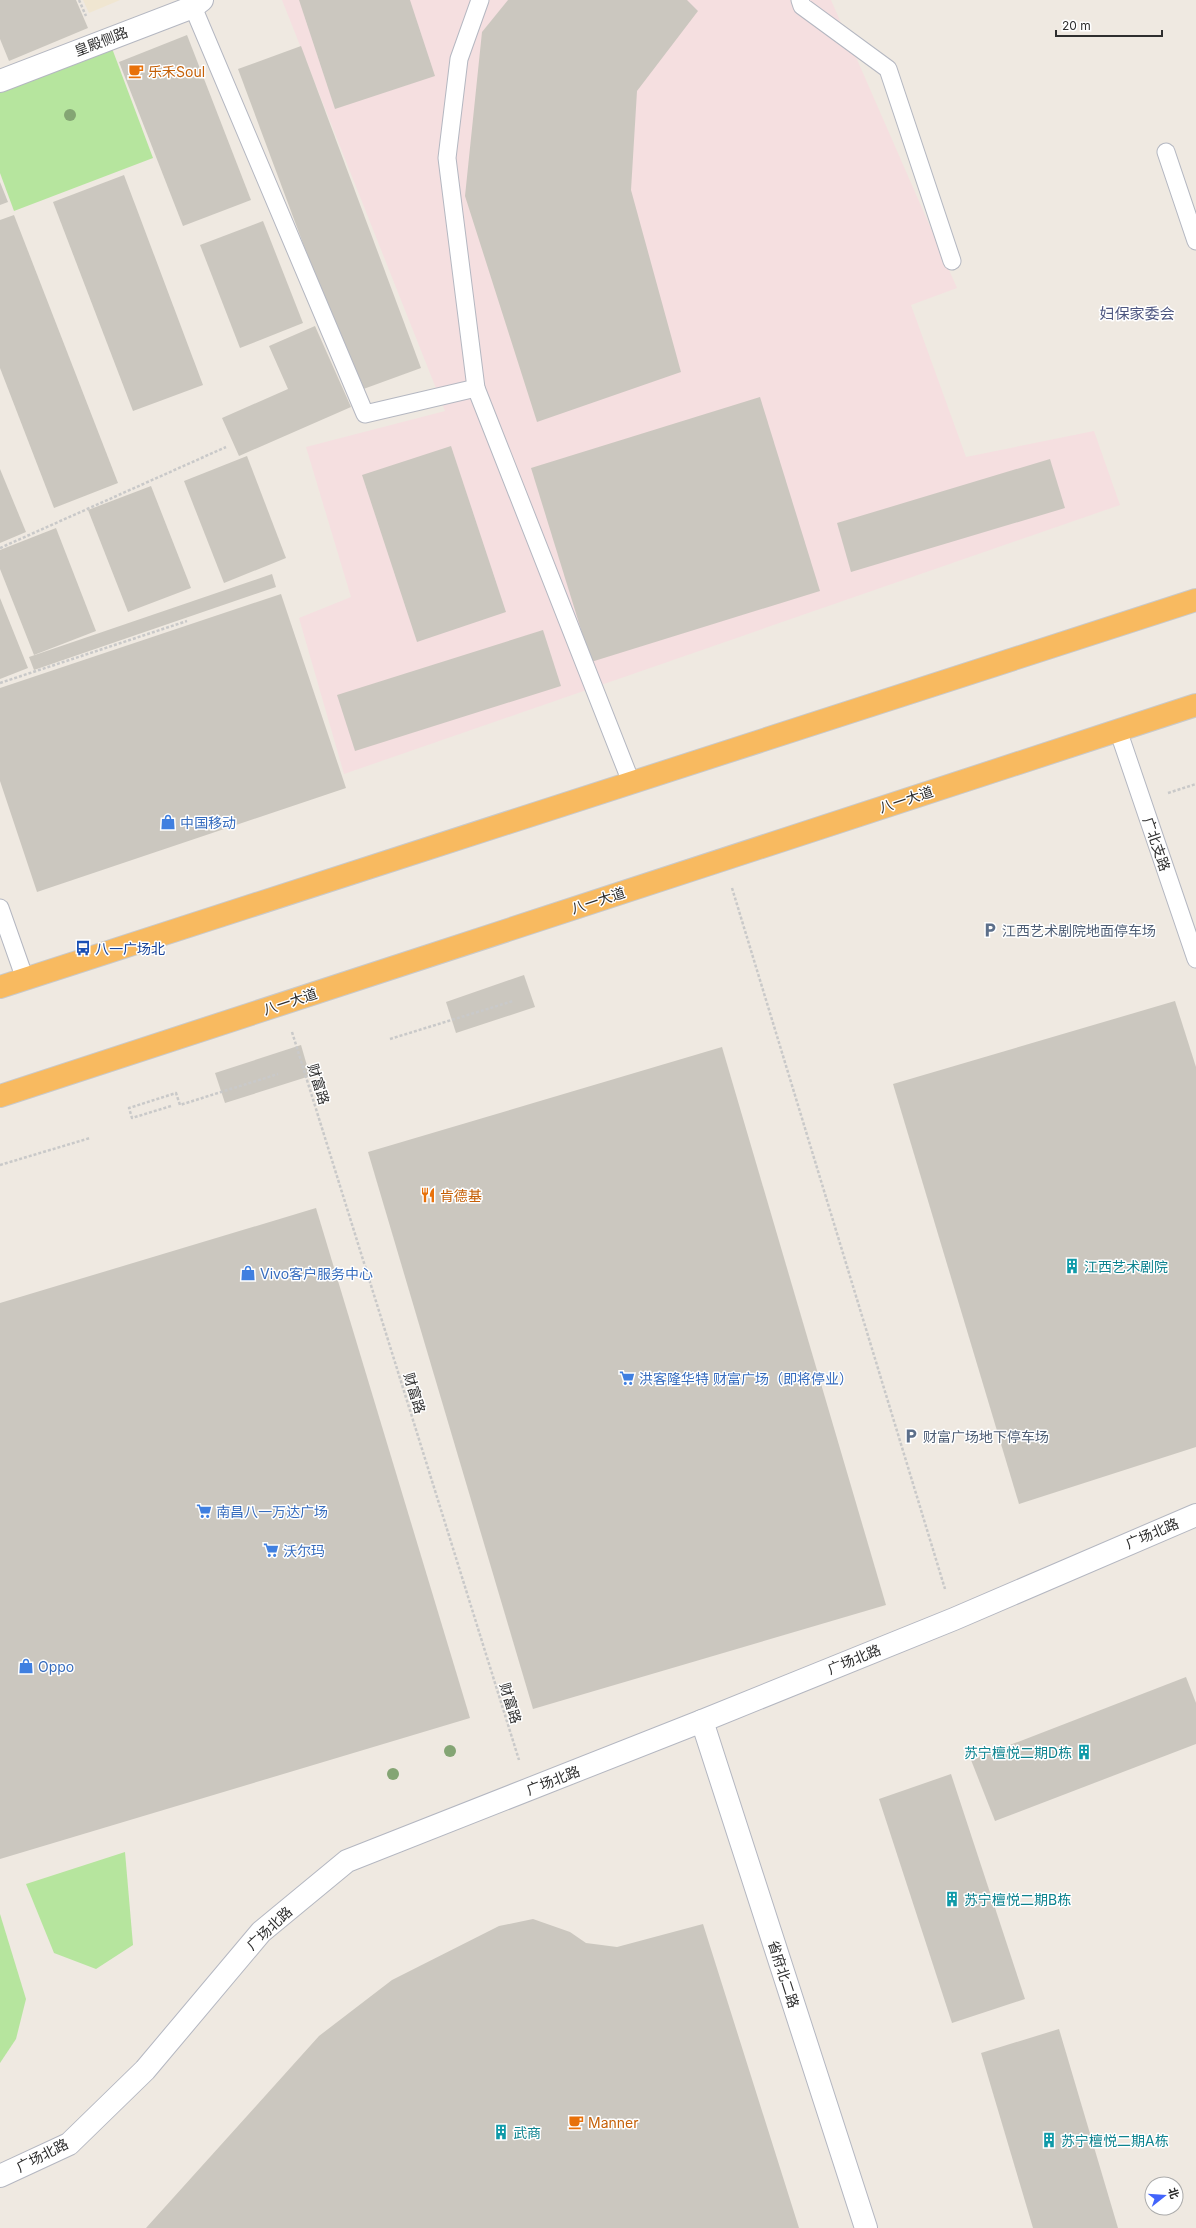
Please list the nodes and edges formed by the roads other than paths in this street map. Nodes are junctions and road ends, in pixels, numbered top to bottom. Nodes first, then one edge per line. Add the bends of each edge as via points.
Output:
1 (480, 0) edge
2 (800, 0) edge
3 (197, 4) edge
4 (0, 81) edge
5 (1166, 152) dead end
6 (1196, 241) edge
7 (952, 261) dead end
8 (476, 388) junction
9 (1196, 600) edge
10 (1196, 704) edge
11 (1118, 730) junction
12 (631, 782) junction
13 (0, 908) edge
14 (1196, 959) edge
15 (25, 979) junction
16 (0, 987) edge
17 (0, 1096) edge
18 (1196, 1515) edge
19 (702, 1721) junction
20 (0, 2176) edge
21 (866, 2228) edge

1 - 8 lane via 459,60 447,158
2 - 7 lane via 802,6 888,69
3 - 4 street, 皇殿侧路
3 - 8 lane via 365,414
5 - 6 lane
8 - 12 lane
9 - 12 highway
10 - 11 highway, 八一大道
11 - 14 lane, 广北支路
11 - 17 highway, 八一大道
12 - 15 highway
13 - 15 lane
15 - 16 highway
18 - 19 street, 广场北路 via 954,1619
19 - 20 street, 广场北路 via 347,1861 261,1932 144,2070 68,2144
19 - 21 street, 省府北二路

